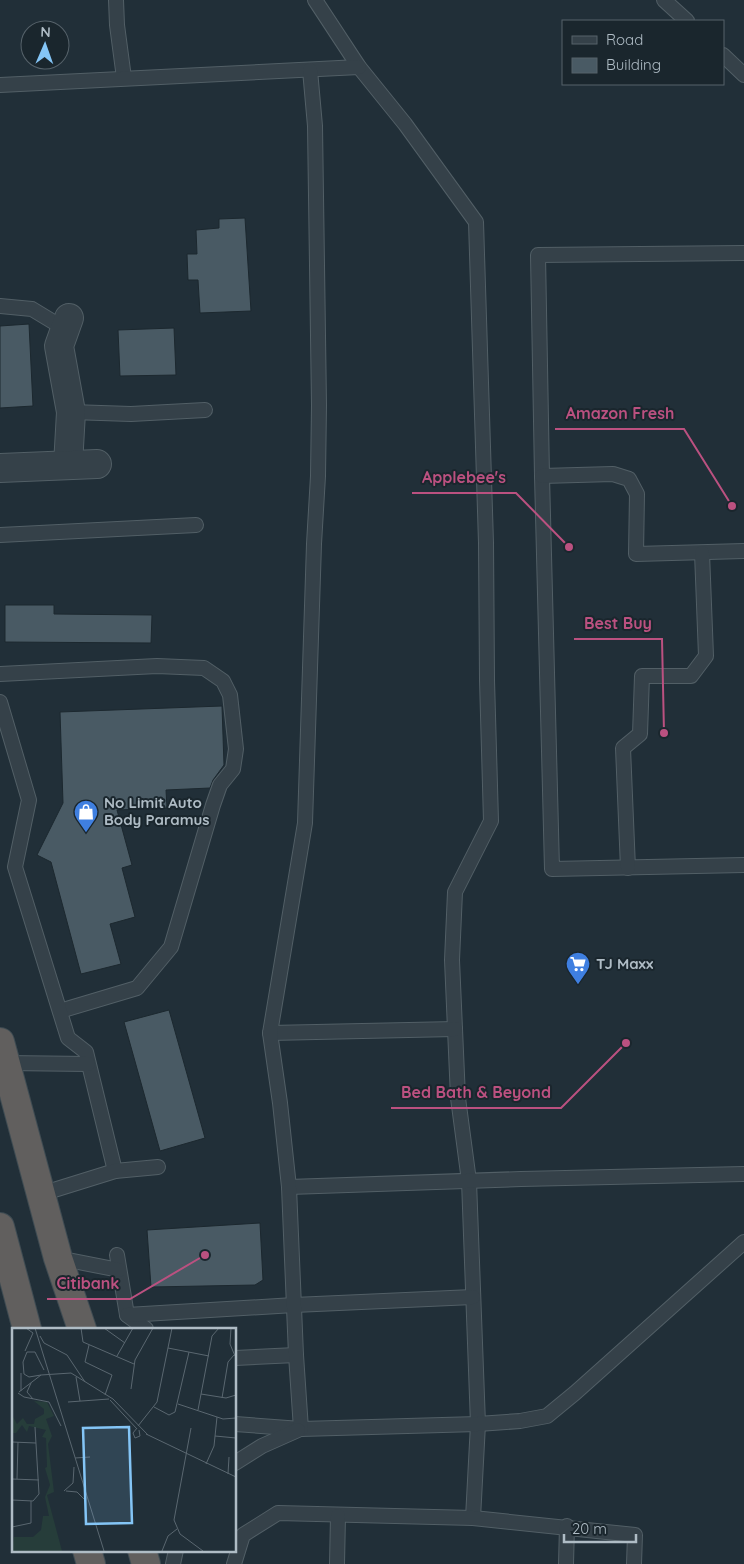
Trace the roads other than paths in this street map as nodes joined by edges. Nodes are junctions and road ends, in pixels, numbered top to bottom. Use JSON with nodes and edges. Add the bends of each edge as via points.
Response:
{"nodes":[{"id":1,"x":116,"y":0,"type":"edge"},
{"id":2,"x":315,"y":0,"type":"edge"},
{"id":3,"x":664,"y":0,"type":"edge"},
{"id":4,"x":686,"y":20,"type":"edge"},
{"id":5,"x":724,"y":56,"type":"edge"},
{"id":6,"x":359,"y":67,"type":"junction"},
{"id":7,"x":310,"y":70,"type":"junction"},
{"id":8,"x":744,"y":75,"type":"edge"},
{"id":9,"x":124,"y":78,"type":"junction"},
{"id":10,"x":0,"y":85,"type":"edge"},
{"id":11,"x":744,"y":253,"type":"edge"},
{"id":12,"x":0,"y":306,"type":"edge"},
{"id":13,"x":67,"y":324,"type":"joint"},
{"id":14,"x":204,"y":410,"type":"dead end"},
{"id":15,"x":71,"y":412,"type":"junction"},
{"id":16,"x":97,"y":464,"type":"dead end"},
{"id":17,"x":68,"y":465,"type":"junction"},
{"id":18,"x":0,"y":468,"type":"edge"},
{"id":19,"x":542,"y":476,"type":"junction"},
{"id":20,"x":196,"y":525,"type":"dead end"},
{"id":21,"x":0,"y":535,"type":"edge"},
{"id":22,"x":744,"y":551,"type":"edge"},
{"id":23,"x":702,"y":553,"type":"junction"},
{"id":24,"x":0,"y":674,"type":"edge"},
{"id":25,"x":0,"y":702,"type":"edge"},
{"id":26,"x":744,"y":865,"type":"edge"},
{"id":27,"x":628,"y":868,"type":"junction"},
{"id":28,"x":60,"y":1011,"type":"junction"},
{"id":29,"x":455,"y":1029,"type":"junction"},
{"id":30,"x":270,"y":1033,"type":"junction"},
{"id":31,"x":3,"y":1052,"type":"edge"},
{"id":32,"x":88,"y":1064,"type":"junction"},
{"id":33,"x":158,"y":1167,"type":"dead end"},
{"id":34,"x":114,"y":1171,"type":"junction"},
{"id":35,"x":744,"y":1174,"type":"edge"},
{"id":36,"x":469,"y":1181,"type":"junction"},
{"id":37,"x":289,"y":1188,"type":"junction"},
{"id":38,"x":41,"y":1194,"type":"junction"},
{"id":39,"x":0,"y":1227,"type":"edge"},
{"id":40,"x":744,"y":1242,"type":"edge"},
{"id":41,"x":116,"y":1254,"type":"dead end"},
{"id":42,"x":58,"y":1258,"type":"junction"},
{"id":43,"x":119,"y":1270,"type":"junction"},
{"id":44,"x":473,"y":1298,"type":"junction"},
{"id":45,"x":294,"y":1305,"type":"junction"},
{"id":46,"x":127,"y":1315,"type":"junction"},
{"id":47,"x":27,"y":1328,"type":"edge"},
{"id":48,"x":82,"y":1328,"type":"edge"},
{"id":49,"x":145,"y":1328,"type":"edge"},
{"id":50,"x":296,"y":1355,"type":"junction"},
{"id":51,"x":236,"y":1358,"type":"edge"},
{"id":52,"x":236,"y":1424,"type":"edge"},
{"id":53,"x":478,"y":1424,"type":"junction"},
{"id":54,"x":301,"y":1429,"type":"junction"},
{"id":55,"x":236,"y":1462,"type":"edge"},
{"id":56,"x":338,"y":1516,"type":"junction"},
{"id":57,"x":473,"y":1518,"type":"junction"},
{"id":58,"x":567,"y":1526,"type":"junction"},
{"id":59,"x":234,"y":1564,"type":"edge"},
{"id":60,"x":337,"y":1564,"type":"edge"},
{"id":61,"x":566,"y":1564,"type":"edge"},
{"id":62,"x":634,"y":1564,"type":"edge"}],
"edges":[{"from":1,"to":9,"type":"lane"},
{"from":2,"to":6,"type":"lane"},
{"from":3,"to":4,"type":"lane"},
{"from":5,"to":8,"type":"lane"},
{"from":6,"to":7,"type":"lane"},
{"from":6,"to":29,"type":"lane","via":[[476,222],[491,821],[456,892],[452,960]]},
{"from":7,"to":9,"type":"lane"},
{"from":7,"to":30,"type":"lane","via":[[315,126],[319,405],[305,823]]},
{"from":9,"to":10,"type":"lane"},
{"from":11,"to":19,"type":"lane","via":[[538,255]]},
{"from":12,"to":13,"type":"lane","via":[[32,309]]},
{"from":13,"to":15,"type":"street","via":[[59,346]]},
{"from":14,"to":15,"type":"lane","via":[[131,414]]},
{"from":15,"to":17,"type":"street"},
{"from":16,"to":17,"type":"street"},
{"from":17,"to":18,"type":"street"},
{"from":19,"to":23,"type":"lane","via":[[614,474],[629,479],[636,494],[636,554]]},
{"from":19,"to":27,"type":"lane","via":[[552,869]]},
{"from":20,"to":21,"type":"lane"},
{"from":22,"to":23,"type":"lane"},
{"from":23,"to":27,"type":"lane","via":[[706,656],[691,676],[642,676],[640,734],[623,748]]},
{"from":24,"to":28,"type":"lane","via":[[157,666],[204,668],[223,681],[230,695],[236,749],[233,768],[220,785],[213,805],[171,947],[137,988]]},
{"from":25,"to":28,"type":"lane","via":[[29,800],[15,867]]},
{"from":26,"to":27,"type":"lane"},
{"from":28,"to":32,"type":"lane","via":[[68,1038],[86,1052]]},
{"from":29,"to":30,"type":"lane"},
{"from":29,"to":36,"type":"lane","via":[[458,1098]]},
{"from":30,"to":37,"type":"lane"},
{"from":31,"to":32,"type":"lane"},
{"from":31,"to":38,"type":"highway"},
{"from":32,"to":34,"type":"lane"},
{"from":33,"to":34,"type":"lane"},
{"from":34,"to":38,"type":"lane"},
{"from":35,"to":36,"type":"lane"},
{"from":36,"to":37,"type":"lane"},
{"from":36,"to":44,"type":"lane"},
{"from":37,"to":45,"type":"lane"},
{"from":38,"to":42,"type":"highway"},
{"from":39,"to":47,"type":"highway"},
{"from":40,"to":53,"type":"lane","via":[[547,1416]]},
{"from":41,"to":43,"type":"lane"},
{"from":42,"to":43,"type":"lane"},
{"from":42,"to":48,"type":"highway"},
{"from":43,"to":46,"type":"lane"},
{"from":44,"to":45,"type":"lane"},
{"from":44,"to":53,"type":"lane"},
{"from":45,"to":46,"type":"lane"},
{"from":45,"to":50,"type":"lane"},
{"from":46,"to":49,"type":"lane"},
{"from":50,"to":51,"type":"lane"},
{"from":50,"to":54,"type":"lane"},
{"from":52,"to":54,"type":"lane"},
{"from":53,"to":54,"type":"lane"},
{"from":53,"to":57,"type":"lane"},
{"from":54,"to":55,"type":"lane","via":[[262,1446]]},
{"from":56,"to":57,"type":"lane"},
{"from":56,"to":59,"type":"lane","via":[[278,1513],[243,1536]]},
{"from":56,"to":60,"type":"lane"},
{"from":57,"to":58,"type":"lane"},
{"from":58,"to":61,"type":"lane"},
{"from":58,"to":62,"type":"lane","via":[[635,1534]]}]}
